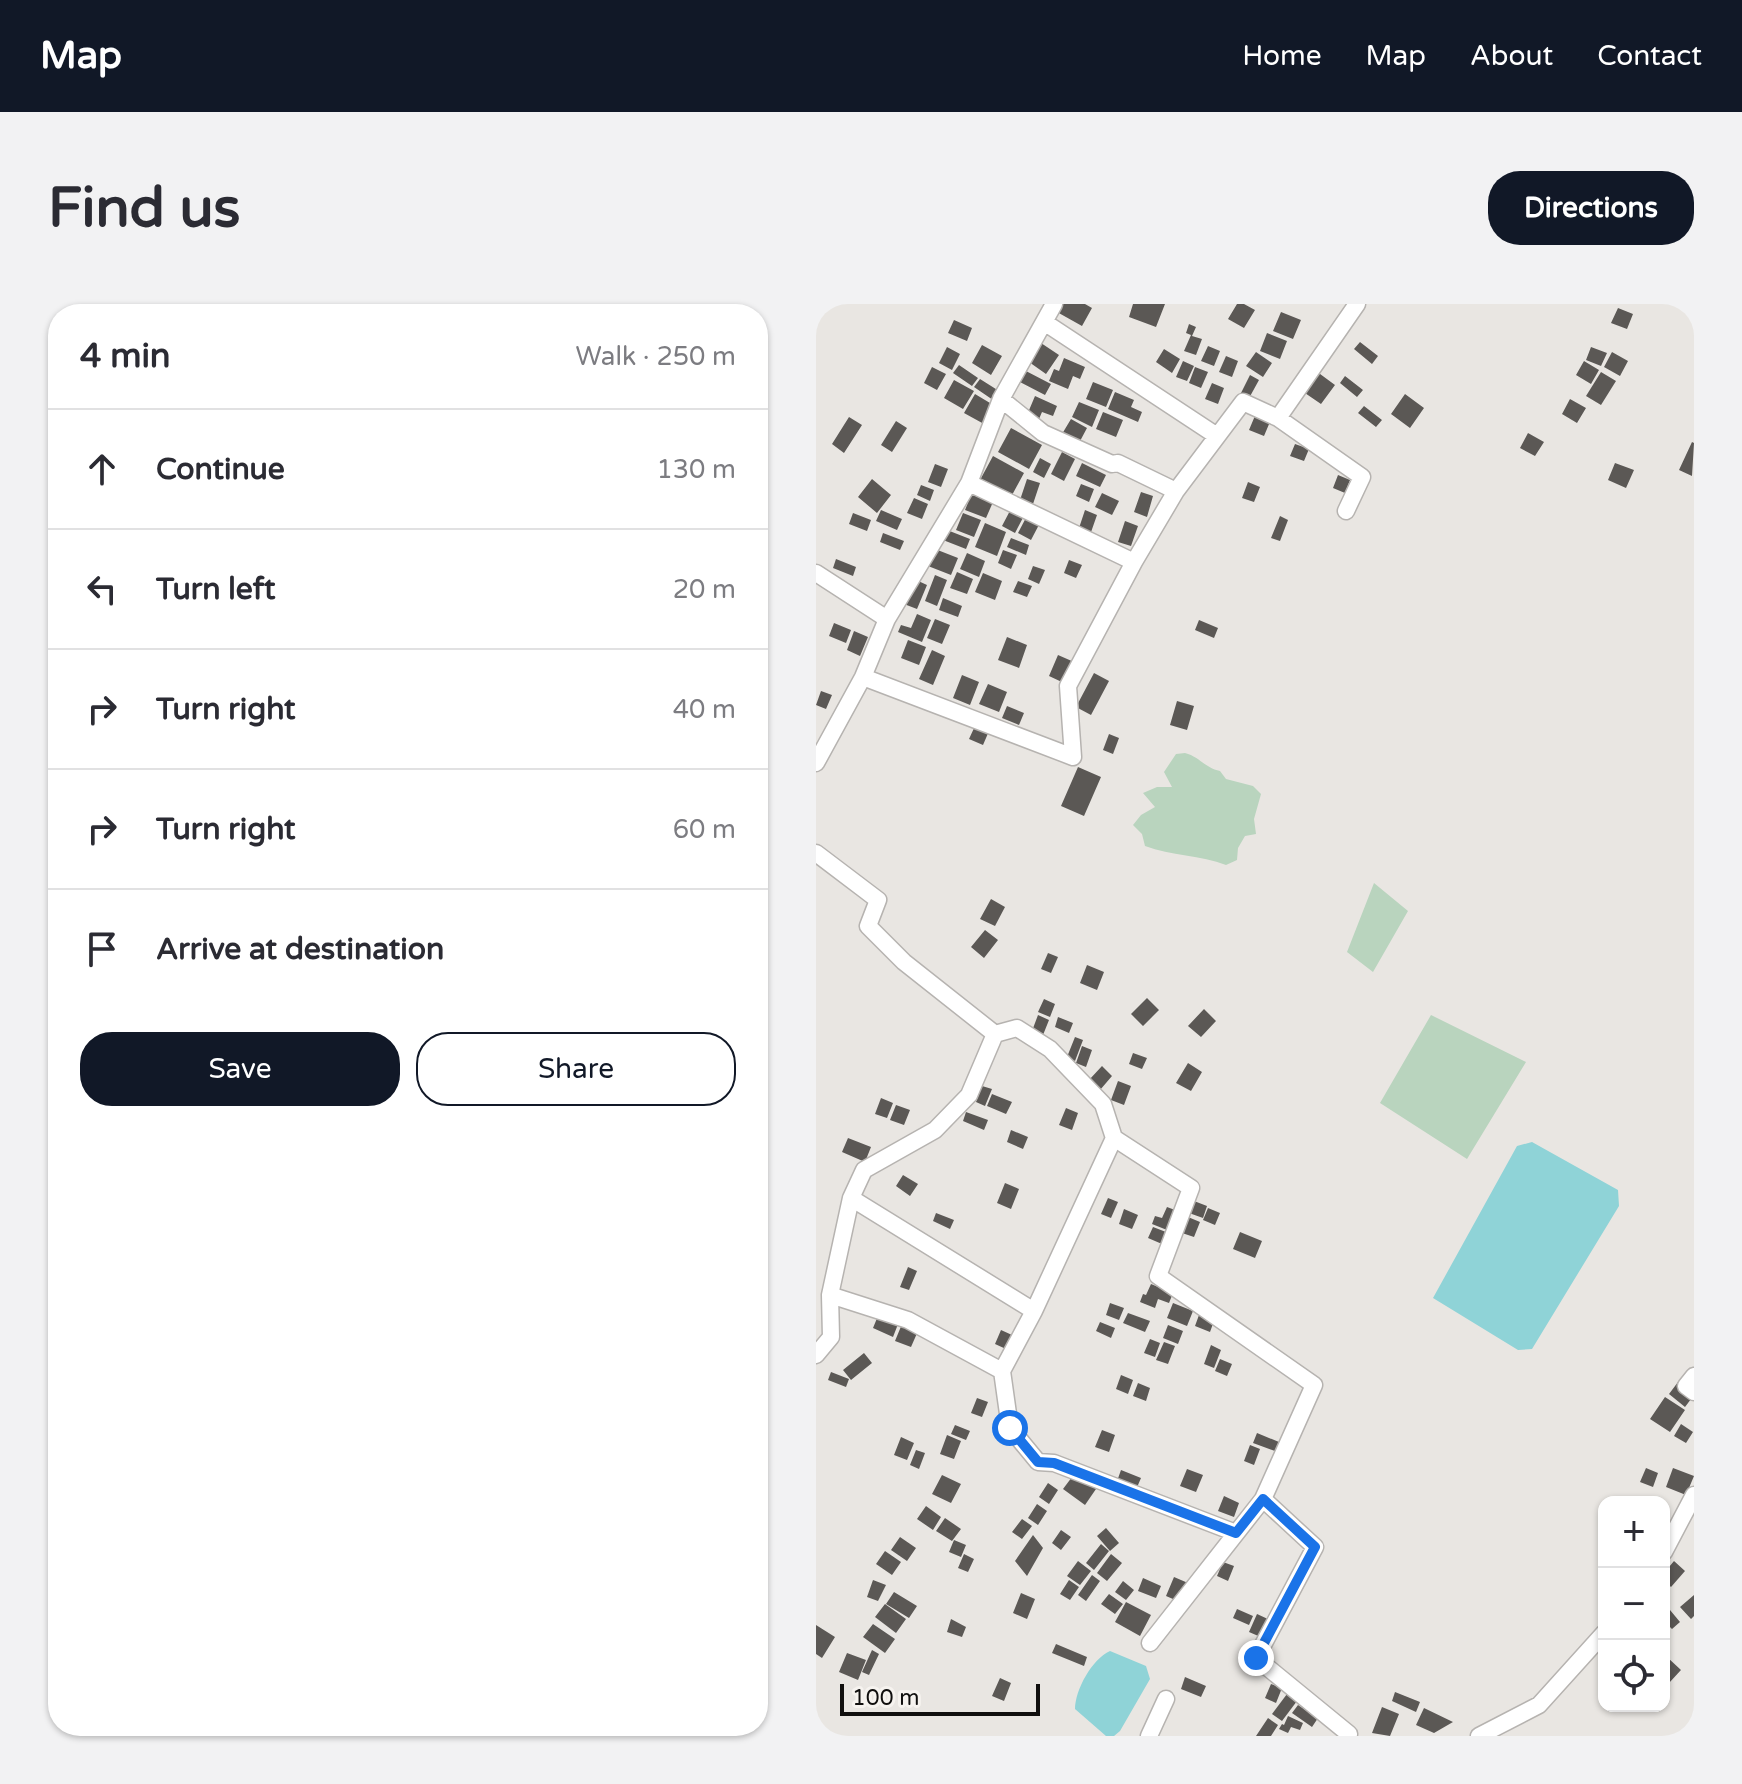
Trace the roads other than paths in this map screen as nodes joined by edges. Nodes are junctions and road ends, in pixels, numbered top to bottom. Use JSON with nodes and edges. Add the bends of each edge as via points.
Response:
{"nodes":[{"id":1,"x":1054,"y":304,"type":"edge"},
{"id":2,"x":1357,"y":304,"type":"edge"},
{"id":3,"x":1044,"y":322,"type":"junction"},
{"id":4,"x":1001,"y":399,"type":"junction"},
{"id":5,"x":1278,"y":418,"type":"junction"},
{"id":6,"x":1217,"y":436,"type":"junction"},
{"id":7,"x":969,"y":483,"type":"junction"},
{"id":8,"x":1176,"y":491,"type":"junction"},
{"id":9,"x":1346,"y":511,"type":"dead end"},
{"id":10,"x":1134,"y":562,"type":"junction"},
{"id":11,"x":816,"y":573,"type":"edge"},
{"id":12,"x":887,"y":619,"type":"junction"},
{"id":13,"x":863,"y":677,"type":"junction"},
{"id":14,"x":816,"y":763,"type":"edge"},
{"id":15,"x":816,"y":853,"type":"edge"},
{"id":16,"x":995,"y":1034,"type":"junction"},
{"id":17,"x":1114,"y":1138,"type":"junction"},
{"id":18,"x":851,"y":1198,"type":"junction"},
{"id":19,"x":830,"y":1295,"type":"junction"},
{"id":20,"x":1034,"y":1311,"type":"junction"},
{"id":21,"x":816,"y":1355,"type":"edge"},
{"id":22,"x":1002,"y":1371,"type":"junction"},
{"id":23,"x":1694,"y":1376,"type":"edge"},
{"id":24,"x":1694,"y":1392,"type":"edge"},
{"id":25,"x":1694,"y":1495,"type":"edge"},
{"id":26,"x":1263,"y":1499,"type":"junction"},
{"id":27,"x":1236,"y":1533,"type":"junction"},
{"id":28,"x":1670,"y":1541,"type":"edge"},
{"id":29,"x":1598,"y":1640,"type":"edge"},
{"id":30,"x":1150,"y":1643,"type":"dead end"},
{"id":31,"x":1166,"y":1699,"type":"dead end"},
{"id":32,"x":1350,"y":1735,"type":"edge"},
{"id":33,"x":1149,"y":1736,"type":"edge"},
{"id":34,"x":1479,"y":1736,"type":"edge"}],
"edges":[{"from":1,"to":3,"type":"street"},
{"from":2,"to":5,"type":"street"},
{"from":3,"to":4,"type":"street"},
{"from":3,"to":6,"type":"street"},
{"from":4,"to":7,"type":"street"},
{"from":4,"to":8,"type":"street","via":[[1043,433]]},
{"from":5,"to":6,"type":"street","via":[[1243,402]]},
{"from":5,"to":9,"type":"street","via":[[1362,477]]},
{"from":6,"to":8,"type":"street"},
{"from":7,"to":10,"type":"street"},
{"from":7,"to":12,"type":"street"},
{"from":8,"to":10,"type":"street"},
{"from":10,"to":13,"type":"street","via":[[1068,686],[1073,757]]},
{"from":11,"to":12,"type":"street"},
{"from":12,"to":13,"type":"street"},
{"from":13,"to":14,"type":"street"},
{"from":15,"to":16,"type":"street","via":[[878,900],[868,926],[904,962]]},
{"from":16,"to":17,"type":"street","via":[[1017,1028],[1050,1049],[1103,1104]]},
{"from":16,"to":18,"type":"street","via":[[969,1095],[935,1130],[864,1170]]},
{"from":17,"to":20,"type":"street"},
{"from":17,"to":26,"type":"street","via":[[1191,1188],[1158,1276],[1314,1385]]},
{"from":18,"to":19,"type":"street"},
{"from":18,"to":20,"type":"street"},
{"from":19,"to":21,"type":"street","via":[[831,1337]]},
{"from":19,"to":22,"type":"street","via":[[908,1320]]},
{"from":20,"to":22,"type":"street"},
{"from":22,"to":27,"type":"street","via":[[1010,1428],[1038,1462],[1054,1463]]},
{"from":23,"to":24,"type":"street","via":[[1686,1386]]},
{"from":25,"to":28,"type":"street"},
{"from":26,"to":27,"type":"street"},
{"from":26,"to":32,"type":"street","via":[[1315,1547],[1256,1658]]},
{"from":27,"to":30,"type":"street"},
{"from":29,"to":34,"type":"street","via":[[1539,1705]]},
{"from":31,"to":33,"type":"street"}]}
